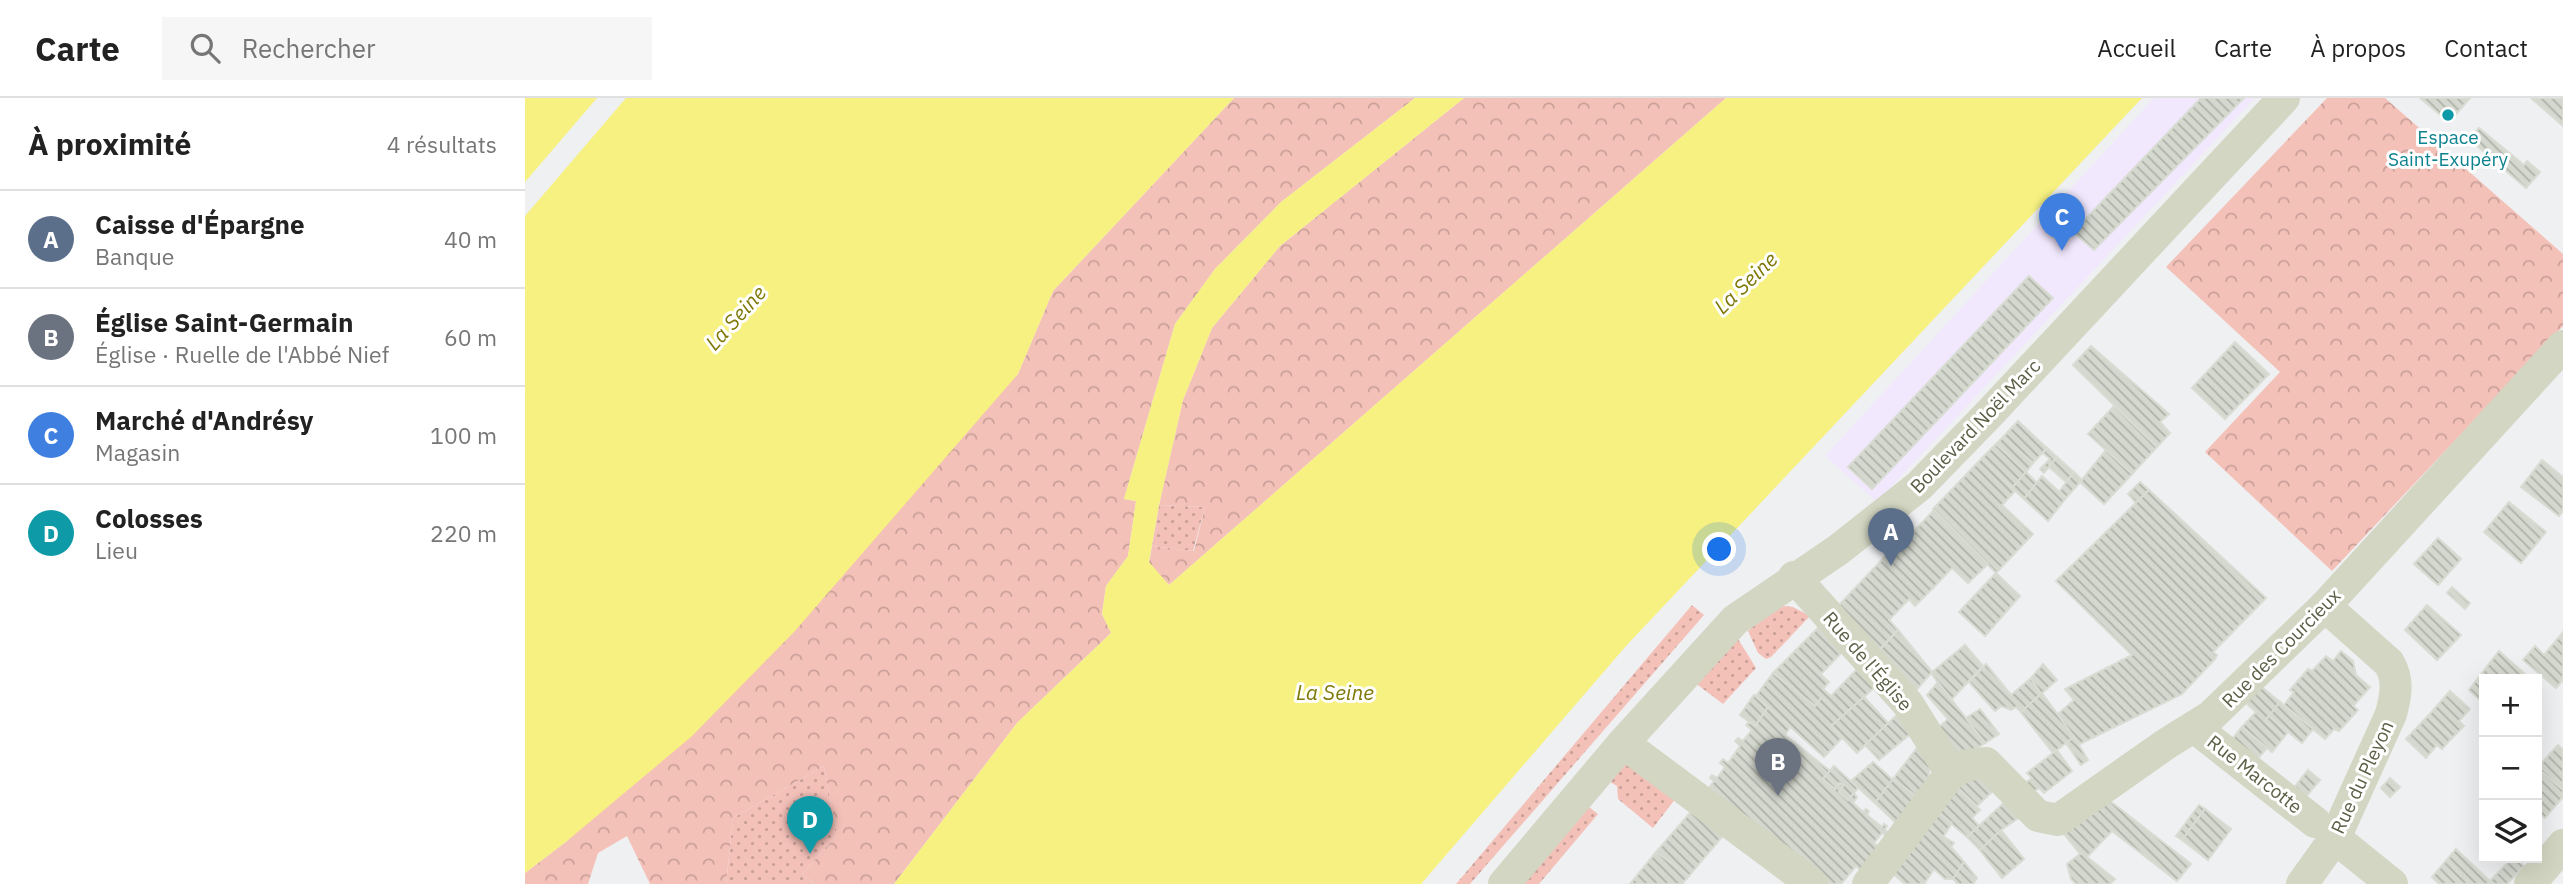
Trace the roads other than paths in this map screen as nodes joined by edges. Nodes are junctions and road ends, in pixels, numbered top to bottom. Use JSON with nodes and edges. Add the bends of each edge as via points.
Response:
{"nodes":[{"id":1,"x":2284,"y":98,"type":"edge"},
{"id":2,"x":2555,"y":355,"type":"edge"},
{"id":3,"x":1794,"y":578,"type":"junction"},
{"id":4,"x":2325,"y":606,"type":"junction"},
{"id":5,"x":2194,"y":727,"type":"junction"},
{"id":6,"x":1623,"y":743,"type":"junction"},
{"id":7,"x":1951,"y":773,"type":"junction"},
{"id":8,"x":2325,"y":830,"type":"junction"},
{"id":9,"x":2563,"y":845,"type":"edge"},
{"id":10,"x":1504,"y":884,"type":"edge"},
{"id":11,"x":1812,"y":884,"type":"edge"},
{"id":12,"x":1868,"y":884,"type":"edge"},
{"id":13,"x":2302,"y":884,"type":"edge"},
{"id":14,"x":2392,"y":884,"type":"edge"},
{"id":15,"x":2530,"y":884,"type":"edge"}],
"edges":[{"from":1,"to":3,"type":"street","name":"Boulevard Noël Marc","via":[[1919,486],[1857,536]]},
{"from":2,"to":4,"type":"street","name":"Rue des Courcieux"},
{"from":3,"to":6,"type":"street","name":"Boulevard Noël Marc","via":[[1735,620]]},
{"from":3,"to":7,"type":"street","name":"Rue de l'Église","via":[[1908,704]]},
{"from":4,"to":5,"type":"street","name":"Rue des Courcieux"},
{"from":4,"to":8,"type":"street","name":"Rue du Pleyon","via":[[2389,663],[2396,684],[2391,713]]},
{"from":5,"to":7,"type":"street","name":"Rue des Courcieux","via":[[2064,816],[2050,820],[2030,809],[1986,763]]},
{"from":5,"to":8,"type":"street","name":"Rue Marcotte"},
{"from":6,"to":10,"type":"street","name":"Boulevard Noël Marc"},
{"from":6,"to":11,"type":"street"},
{"from":7,"to":12,"type":"street"},
{"from":8,"to":13,"type":"street","name":"Rue du Pleyon"},
{"from":8,"to":14,"type":"street","name":"Rue Marcotte"},
{"from":9,"to":15,"type":"street"}]}
